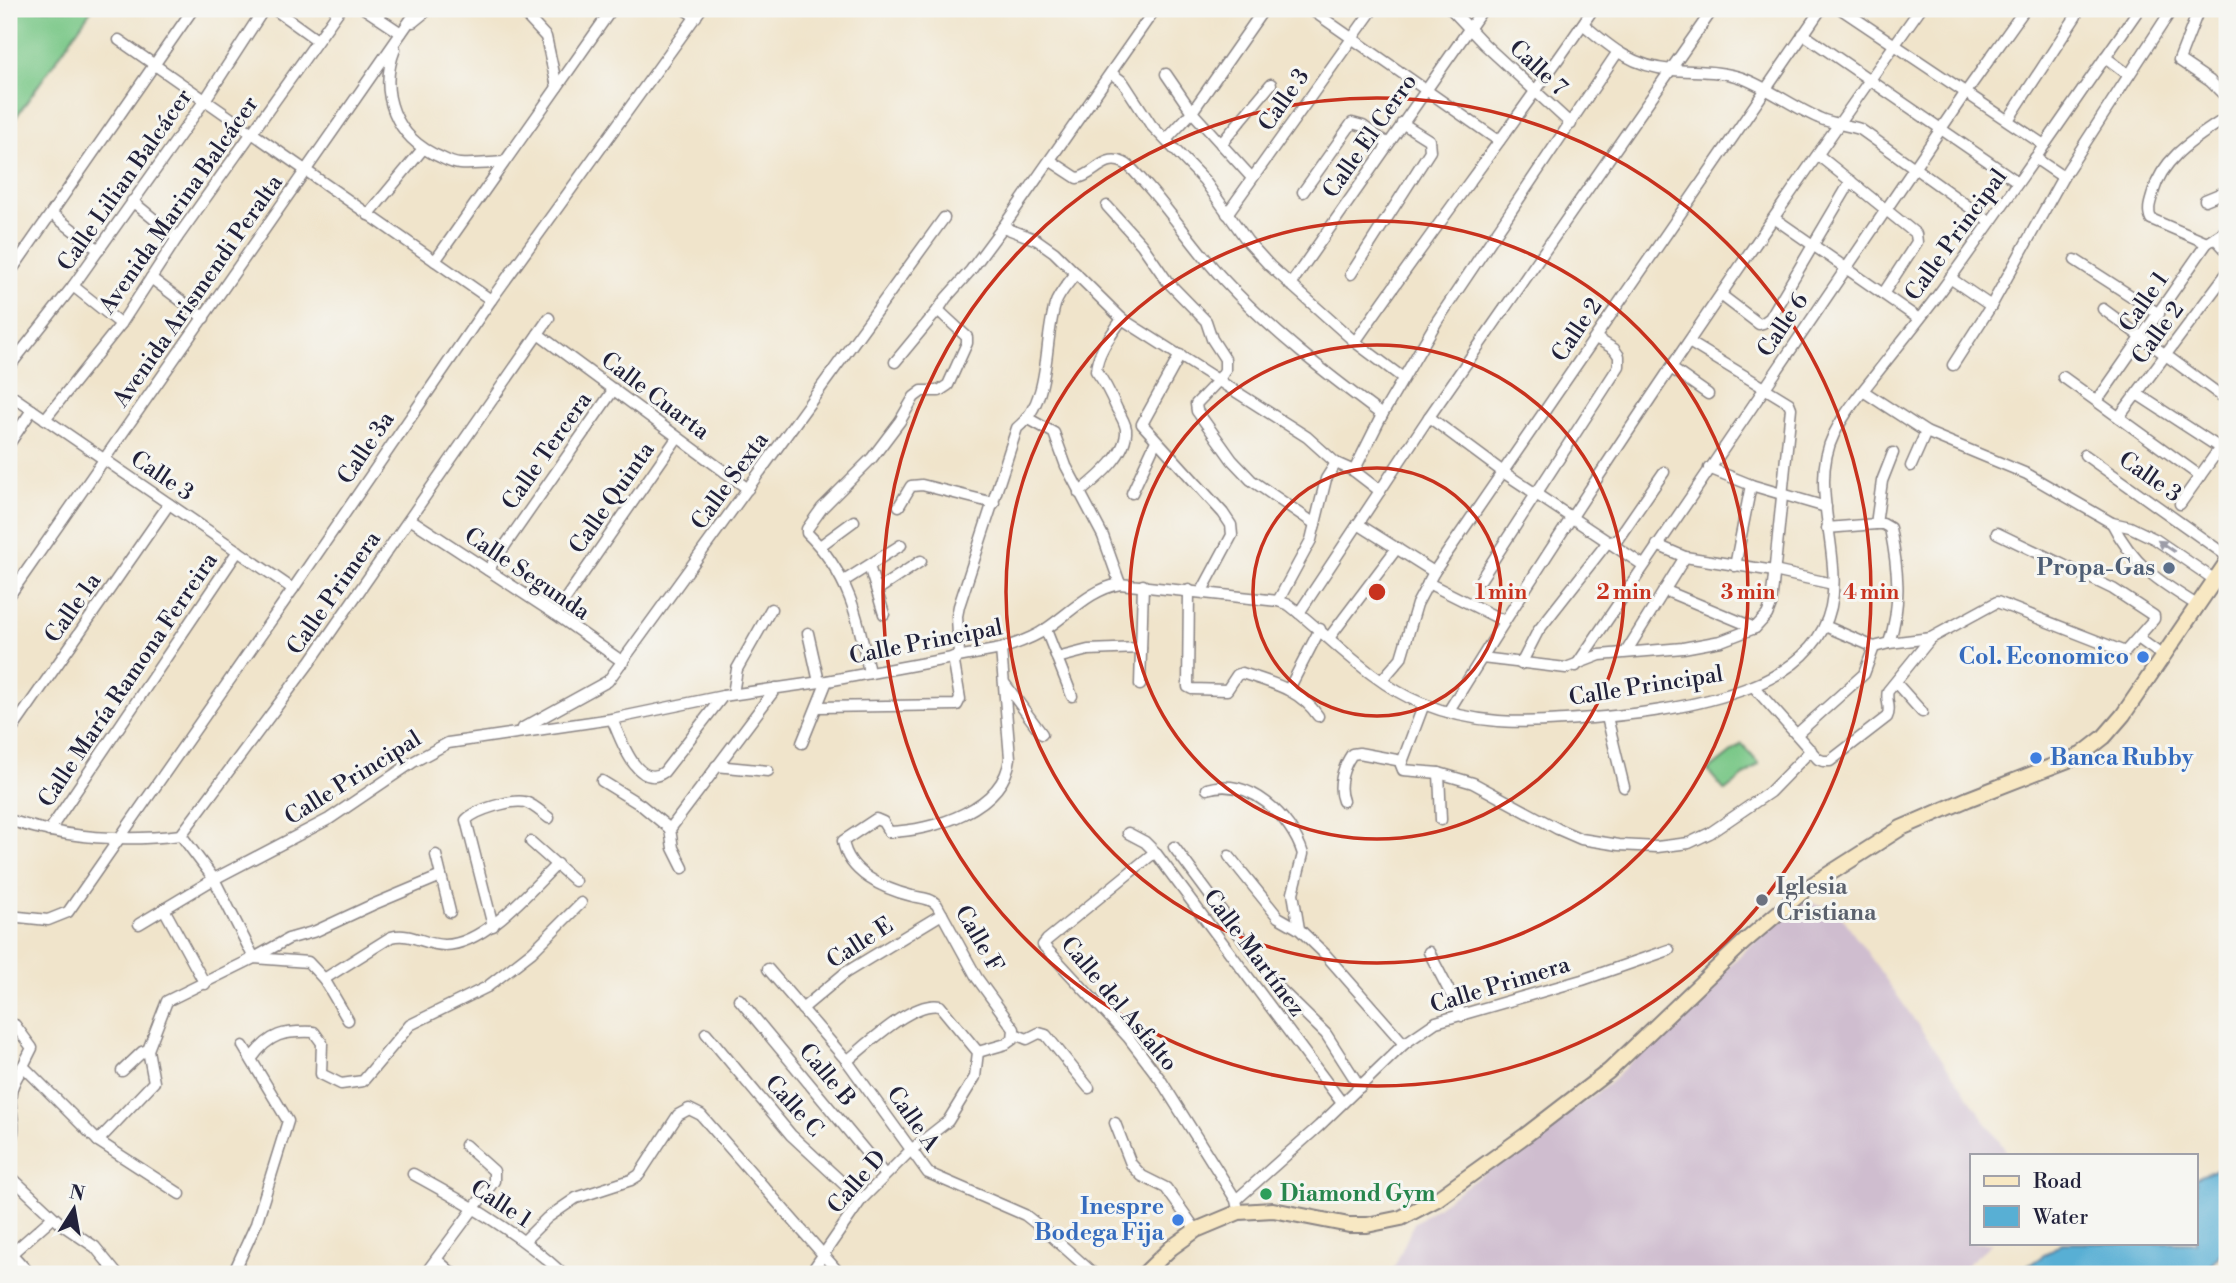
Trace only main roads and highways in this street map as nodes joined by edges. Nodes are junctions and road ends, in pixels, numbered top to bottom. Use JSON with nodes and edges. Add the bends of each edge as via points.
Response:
{"nodes":[{"id":1,"x":2227,"y":562,"type":"edge"},
{"id":2,"x":1144,"y":1274,"type":"edge"}],
"edges":[{"from":1,"to":2,"type":"main road","via":[[2104,737],[2081,755],[1901,828],[1807,888],[1609,1071],[1437,1199],[1401,1218],[1367,1225],[1237,1206],[1171,1248]]}]}
